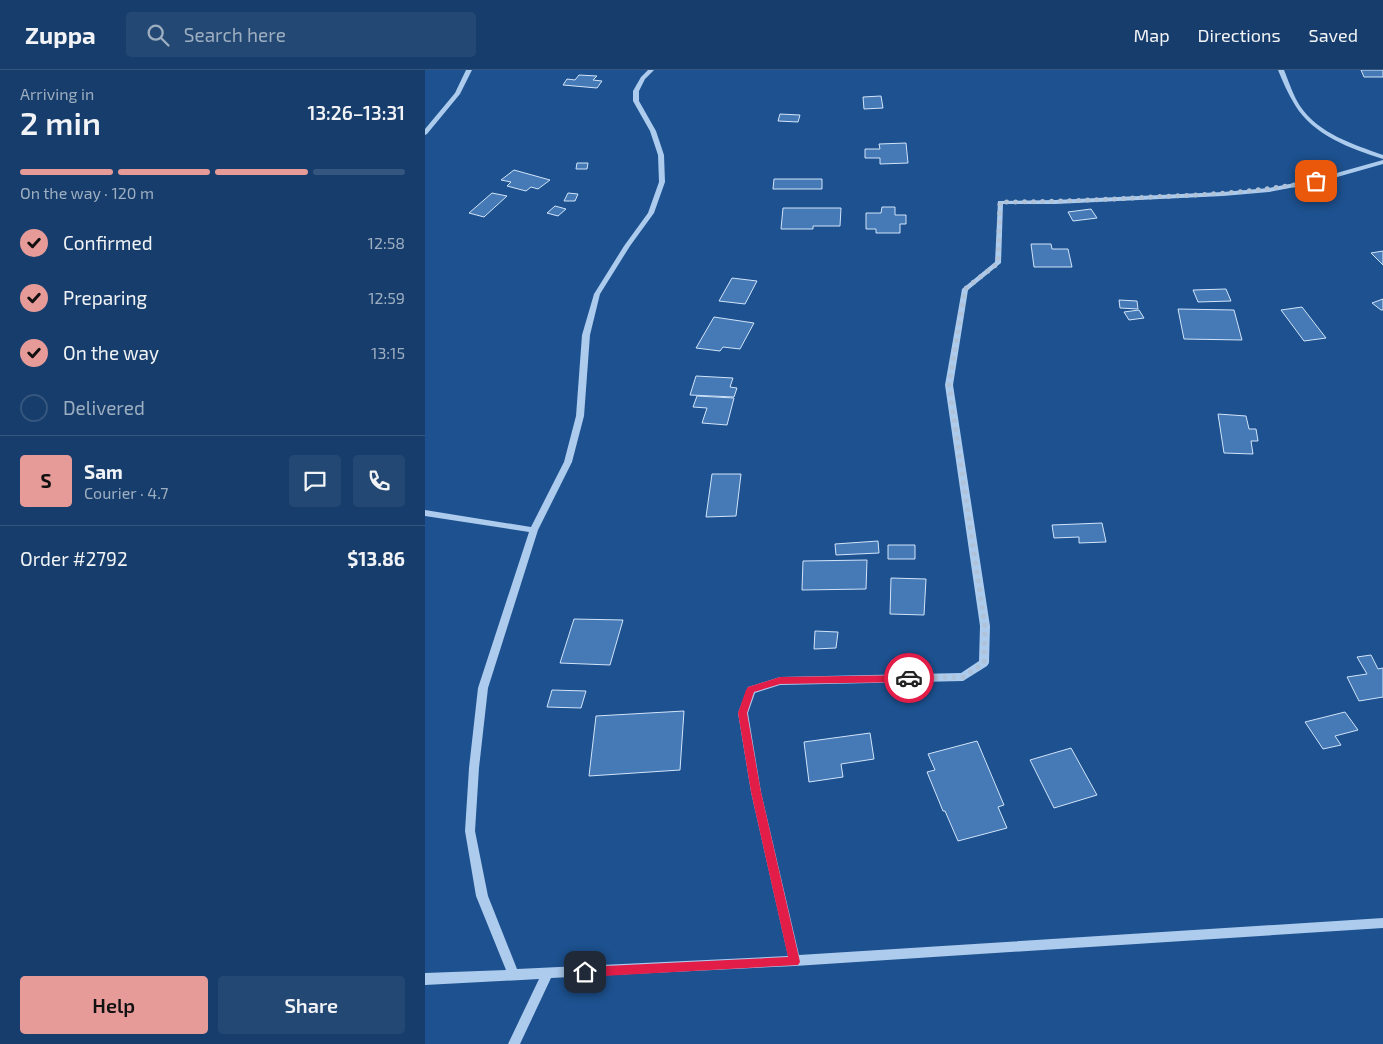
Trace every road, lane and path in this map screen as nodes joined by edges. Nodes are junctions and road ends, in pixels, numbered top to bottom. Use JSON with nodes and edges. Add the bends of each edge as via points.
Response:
{"nodes":[{"id":1,"x":469,"y":70,"type":"edge"},
{"id":2,"x":651,"y":70,"type":"edge"},
{"id":3,"x":1281,"y":70,"type":"edge"},
{"id":4,"x":425,"y":133,"type":"edge"},
{"id":5,"x":1383,"y":157,"type":"edge"},
{"id":6,"x":1383,"y":162,"type":"edge"},
{"id":7,"x":425,"y":513,"type":"edge"},
{"id":8,"x":534,"y":530,"type":"junction"},
{"id":9,"x":1383,"y":923,"type":"edge"},
{"id":10,"x":795,"y":962,"type":"junction"},
{"id":11,"x":547,"y":974,"type":"junction"},
{"id":12,"x":514,"y":976,"type":"junction"},
{"id":13,"x":425,"y":979,"type":"edge"},
{"id":14,"x":514,"y":1044,"type":"edge"}],
"edges":[{"from":1,"to":4,"type":"street","via":[[458,93]]},
{"from":2,"to":8,"type":"street","via":[[636,91],[636,101],[653,131],[661,155],[662,182],[651,213],[597,294],[586,335],[580,416],[573,444],[568,462]]},
{"from":3,"to":5,"type":"street","via":[[1297,106],[1315,127],[1337,140]]},
{"from":6,"to":10,"type":"street","via":[[1269,190],[1000,202],[998,263],[965,289],[949,385],[985,626],[984,663],[963,677],[780,680],[751,690],[743,713],[756,792]]},
{"from":7,"to":8,"type":"street"},
{"from":8,"to":12,"type":"street","via":[[483,688],[470,831],[483,896]]},
{"from":9,"to":10,"type":"street"},
{"from":10,"to":11,"type":"street"},
{"from":11,"to":12,"type":"street"},
{"from":11,"to":14,"type":"street"},
{"from":12,"to":13,"type":"street"}]}
